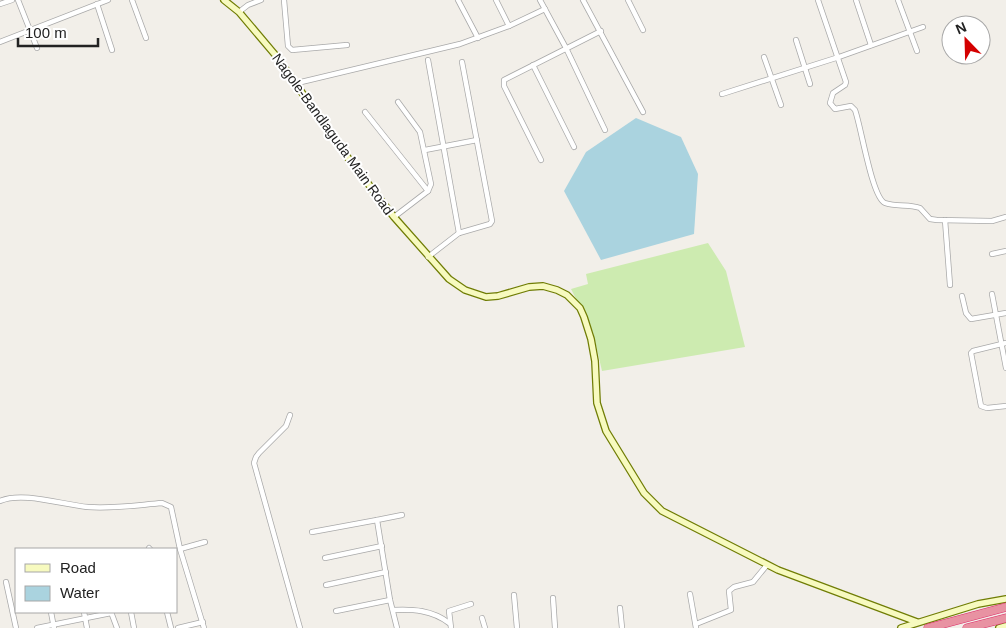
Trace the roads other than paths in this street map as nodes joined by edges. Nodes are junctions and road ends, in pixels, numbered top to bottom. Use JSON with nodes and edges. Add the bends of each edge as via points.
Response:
{"nodes":[{"id":1,"x":12,"y":0,"type":"edge"},
{"id":2,"x":18,"y":0,"type":"edge"},
{"id":3,"x":108,"y":0,"type":"edge"},
{"id":4,"x":132,"y":0,"type":"edge"},
{"id":5,"x":224,"y":0,"type":"edge"},
{"id":6,"x":261,"y":0,"type":"edge"},
{"id":7,"x":284,"y":0,"type":"edge"},
{"id":8,"x":458,"y":0,"type":"edge"},
{"id":9,"x":496,"y":0,"type":"edge"},
{"id":10,"x":540,"y":0,"type":"edge"},
{"id":11,"x":584,"y":0,"type":"edge"},
{"id":12,"x":628,"y":0,"type":"edge"},
{"id":13,"x":818,"y":0,"type":"edge"},
{"id":14,"x":856,"y":0,"type":"edge"},
{"id":15,"x":898,"y":0,"type":"edge"},
{"id":16,"x":0,"y":4,"type":"edge"},
{"id":17,"x":97,"y":4,"type":"junction"},
{"id":18,"x":545,"y":9,"type":"junction"},
{"id":19,"x":239,"y":12,"type":"junction"},
{"id":20,"x":509,"y":26,"type":"junction"},
{"id":21,"x":923,"y":27,"type":"dead end"},
{"id":22,"x":30,"y":29,"type":"junction"},
{"id":23,"x":643,"y":30,"type":"dead end"},
{"id":24,"x":601,"y":31,"type":"junction"},
{"id":25,"x":909,"y":32,"type":"junction"},
{"id":26,"x":146,"y":38,"type":"dead end"},
{"id":27,"x":478,"y":38,"type":"junction"},
{"id":28,"x":796,"y":40,"type":"dead end"},
{"id":29,"x":0,"y":42,"type":"edge"},
{"id":30,"x":347,"y":45,"type":"dead end"},
{"id":31,"x":871,"y":45,"type":"junction"},
{"id":32,"x":37,"y":48,"type":"dead end"},
{"id":33,"x":566,"y":48,"type":"junction"},
{"id":34,"x":112,"y":50,"type":"dead end"},
{"id":35,"x":917,"y":51,"type":"dead end"},
{"id":36,"x":764,"y":57,"type":"dead end"},
{"id":37,"x":839,"y":57,"type":"junction"},
{"id":38,"x":428,"y":60,"type":"dead end"},
{"id":39,"x":462,"y":62,"type":"dead end"},
{"id":40,"x":533,"y":65,"type":"junction"},
{"id":41,"x":805,"y":67,"type":"junction"},
{"id":42,"x":772,"y":78,"type":"junction"},
{"id":43,"x":297,"y":83,"type":"junction"},
{"id":44,"x":810,"y":84,"type":"dead end"},
{"id":45,"x":722,"y":94,"type":"dead end"},
{"id":46,"x":398,"y":102,"type":"dead end"},
{"id":47,"x":781,"y":106,"type":"dead end"},
{"id":48,"x":365,"y":112,"type":"dead end"},
{"id":49,"x":643,"y":112,"type":"dead end"},
{"id":50,"x":605,"y":130,"type":"dead end"},
{"id":51,"x":477,"y":140,"type":"junction"},
{"id":52,"x":444,"y":146,"type":"junction"},
{"id":53,"x":574,"y":147,"type":"dead end"},
{"id":54,"x":425,"y":150,"type":"junction"},
{"id":55,"x":541,"y":160,"type":"dead end"},
{"id":56,"x":428,"y":191,"type":"junction"},
{"id":57,"x":394,"y":217,"type":"junction"},
{"id":58,"x":1006,"y":217,"type":"edge"},
{"id":59,"x":946,"y":220,"type":"junction"},
{"id":60,"x":459,"y":233,"type":"junction"},
{"id":61,"x":1006,"y":251,"type":"edge"},
{"id":62,"x":992,"y":254,"type":"dead end"},
{"id":63,"x":428,"y":257,"type":"junction"},
{"id":64,"x":950,"y":286,"type":"dead end"},
{"id":65,"x":992,"y":294,"type":"dead end"},
{"id":66,"x":962,"y":296,"type":"dead end"},
{"id":67,"x":1006,"y":313,"type":"edge"},
{"id":68,"x":996,"y":315,"type":"junction"},
{"id":69,"x":1004,"y":344,"type":"edge"},
{"id":70,"x":1006,"y":368,"type":"edge"},
{"id":71,"x":1006,"y":406,"type":"edge"},
{"id":72,"x":290,"y":416,"type":"dead end"},
{"id":73,"x":0,"y":501,"type":"edge"},
{"id":74,"x":402,"y":515,"type":"dead end"},
{"id":75,"x":377,"y":520,"type":"junction"},
{"id":76,"x":312,"y":532,"type":"dead end"},
{"id":77,"x":206,"y":542,"type":"dead end"},
{"id":78,"x":382,"y":546,"type":"junction"},
{"id":79,"x":180,"y":549,"type":"junction"},
{"id":80,"x":324,"y":558,"type":"dead end"},
{"id":81,"x":768,"y":565,"type":"junction"},
{"id":82,"x":386,"y":572,"type":"junction"},
{"id":83,"x":6,"y":582,"type":"dead end"},
{"id":84,"x":326,"y":585,"type":"dead end"},
{"id":85,"x":690,"y":594,"type":"dead end"},
{"id":86,"x":514,"y":595,"type":"dead end"},
{"id":87,"x":553,"y":598,"type":"dead end"},
{"id":88,"x":1006,"y":599,"type":"edge"},
{"id":89,"x":390,"y":600,"type":"junction"},
{"id":90,"x":471,"y":604,"type":"dead end"},
{"id":91,"x":1006,"y":607,"type":"edge"},
{"id":92,"x":620,"y":608,"type":"dead end"},
{"id":93,"x":392,"y":610,"type":"junction"},
{"id":94,"x":336,"y":611,"type":"dead end"},
{"id":95,"x":51,"y":613,"type":"edge"},
{"id":96,"x":84,"y":613,"type":"edge"},
{"id":97,"x":107,"y":613,"type":"edge"},
{"id":98,"x":111,"y":613,"type":"edge"},
{"id":99,"x":131,"y":613,"type":"edge"},
{"id":100,"x":167,"y":613,"type":"edge"},
{"id":101,"x":85,"y":618,"type":"junction"},
{"id":102,"x":482,"y":618,"type":"dead end"},
{"id":103,"x":1006,"y":618,"type":"edge"},
{"id":104,"x":203,"y":622,"type":"junction"},
{"id":105,"x":917,"y":622,"type":"junction"},
{"id":106,"x":450,"y":625,"type":"edge"},
{"id":107,"x":54,"y":626,"type":"edge"},
{"id":108,"x":696,"y":626,"type":"edge"},
{"id":109,"x":1006,"y":626,"type":"edge"},
{"id":110,"x":16,"y":628,"type":"edge"},
{"id":111,"x":37,"y":628,"type":"edge"},
{"id":112,"x":87,"y":628,"type":"edge"},
{"id":113,"x":117,"y":628,"type":"edge"},
{"id":114,"x":134,"y":628,"type":"edge"},
{"id":115,"x":171,"y":628,"type":"edge"},
{"id":116,"x":178,"y":628,"type":"edge"},
{"id":117,"x":204,"y":628,"type":"edge"},
{"id":118,"x":300,"y":628,"type":"edge"},
{"id":119,"x":397,"y":628,"type":"edge"},
{"id":120,"x":485,"y":628,"type":"edge"},
{"id":121,"x":517,"y":628,"type":"edge"},
{"id":122,"x":555,"y":628,"type":"edge"},
{"id":123,"x":622,"y":628,"type":"edge"},
{"id":124,"x":901,"y":628,"type":"edge"},
{"id":125,"x":928,"y":628,"type":"edge"},
{"id":126,"x":967,"y":628,"type":"edge"},
{"id":127,"x":998,"y":628,"type":"edge"}],
"edges":[{"from":1,"to":16,"type":"street"},
{"from":2,"to":22,"type":"street"},
{"from":3,"to":17,"type":"street"},
{"from":4,"to":26,"type":"street"},
{"from":5,"to":19,"type":"street","name":"Nagole-Bandlaguda Main Road"},
{"from":6,"to":19,"type":"street"},
{"from":7,"to":30,"type":"street","via":[[288,46],[292,50]]},
{"from":8,"to":27,"type":"street"},
{"from":9,"to":20,"type":"street"},
{"from":10,"to":18,"type":"street"},
{"from":11,"to":24,"type":"street"},
{"from":12,"to":23,"type":"street"},
{"from":13,"to":37,"type":"street"},
{"from":14,"to":31,"type":"street"},
{"from":15,"to":25,"type":"street"},
{"from":17,"to":22,"type":"street"},
{"from":17,"to":34,"type":"street"},
{"from":18,"to":20,"type":"street"},
{"from":18,"to":33,"type":"street"},
{"from":19,"to":43,"type":"street","name":"Nagole-Bandlaguda Main Road"},
{"from":20,"to":27,"type":"street"},
{"from":21,"to":25,"type":"street"},
{"from":22,"to":29,"type":"street"},
{"from":22,"to":32,"type":"street"},
{"from":24,"to":33,"type":"street"},
{"from":24,"to":49,"type":"street"},
{"from":25,"to":31,"type":"street"},
{"from":25,"to":35,"type":"street"},
{"from":27,"to":43,"type":"street"},
{"from":28,"to":41,"type":"street"},
{"from":31,"to":37,"type":"street"},
{"from":33,"to":40,"type":"street"},
{"from":33,"to":50,"type":"street"},
{"from":36,"to":42,"type":"street"},
{"from":37,"to":41,"type":"street"},
{"from":37,"to":59,"type":"street","via":[[846,82],[833,93],[830,103],[835,109],[851,106],[855,110],[879,199],[886,204],[920,208],[930,219]]},
{"from":38,"to":52,"type":"street"},
{"from":39,"to":51,"type":"street"},
{"from":40,"to":53,"type":"street"},
{"from":40,"to":55,"type":"street","via":[[503,83]]},
{"from":41,"to":42,"type":"street"},
{"from":41,"to":44,"type":"street"},
{"from":42,"to":45,"type":"street"},
{"from":42,"to":47,"type":"street"},
{"from":43,"to":57,"type":"street","name":"Nagole-Bandlaguda Main Road","via":[[345,154]]},
{"from":46,"to":54,"type":"street","via":[[418,128]]},
{"from":48,"to":56,"type":"street"},
{"from":51,"to":52,"type":"street"},
{"from":51,"to":60,"type":"street","via":[[492,221]]},
{"from":52,"to":54,"type":"street"},
{"from":52,"to":60,"type":"street"},
{"from":54,"to":56,"type":"street","via":[[432,184]]},
{"from":56,"to":57,"type":"street"},
{"from":57,"to":63,"type":"street","name":"Nagole-Bandlaguda Main Road"},
{"from":58,"to":59,"type":"street","via":[[992,221]]},
{"from":59,"to":64,"type":"street"},
{"from":60,"to":63,"type":"street"},
{"from":61,"to":62,"type":"street"},
{"from":63,"to":81,"type":"street","name":"Nagole-Bandlaguda Main Road","via":[[449,280],[476,294],[498,296],[543,286],[557,290],[573,301],[584,317],[591,339],[597,403],[606,431],[644,493],[662,511]]},
{"from":65,"to":68,"type":"street"},
{"from":66,"to":68,"type":"street","via":[[971,319]]},
{"from":67,"to":68,"type":"street"},
{"from":68,"to":69,"type":"street"},
{"from":69,"to":70,"type":"street"},
{"from":69,"to":71,"type":"street","via":[[972,351],[971,354],[981,406]]},
{"from":72,"to":118,"type":"street","via":[[286,426],[259,453],[254,464]]},
{"from":73,"to":79,"type":"street","via":[[31,498],[90,507],[162,503],[171,507]]},
{"from":74,"to":75,"type":"street"},
{"from":75,"to":76,"type":"street"},
{"from":75,"to":78,"type":"street"},
{"from":77,"to":79,"type":"street"},
{"from":78,"to":80,"type":"street"},
{"from":78,"to":82,"type":"street"},
{"from":79,"to":104,"type":"street"},
{"from":81,"to":105,"type":"street","name":"Nagole-Bandlaguda Main Road"},
{"from":81,"to":108,"type":"street","via":[[753,582],[729,591],[730,610]]},
{"from":82,"to":84,"type":"street"},
{"from":82,"to":89,"type":"street"},
{"from":83,"to":110,"type":"street"},
{"from":85,"to":108,"type":"street"},
{"from":86,"to":121,"type":"street"},
{"from":87,"to":122,"type":"street"},
{"from":88,"to":105,"type":"street"},
{"from":89,"to":93,"type":"street"},
{"from":89,"to":94,"type":"street"},
{"from":90,"to":106,"type":"street","via":[[451,610],[448,614]]},
{"from":91,"to":125,"type":"highway"},
{"from":92,"to":123,"type":"street"},
{"from":93,"to":106,"type":"street","via":[[426,611]]},
{"from":93,"to":119,"type":"street"},
{"from":95,"to":107,"type":"street"},
{"from":96,"to":101,"type":"street"},
{"from":97,"to":101,"type":"street"},
{"from":98,"to":113,"type":"street"},
{"from":99,"to":114,"type":"street"},
{"from":100,"to":115,"type":"street"},
{"from":101,"to":107,"type":"street"},
{"from":101,"to":112,"type":"street"},
{"from":102,"to":120,"type":"street"},
{"from":103,"to":126,"type":"highway"},
{"from":104,"to":116,"type":"street"},
{"from":104,"to":117,"type":"street"},
{"from":105,"to":124,"type":"street"},
{"from":107,"to":111,"type":"street"},
{"from":109,"to":127,"type":"street"}]}
